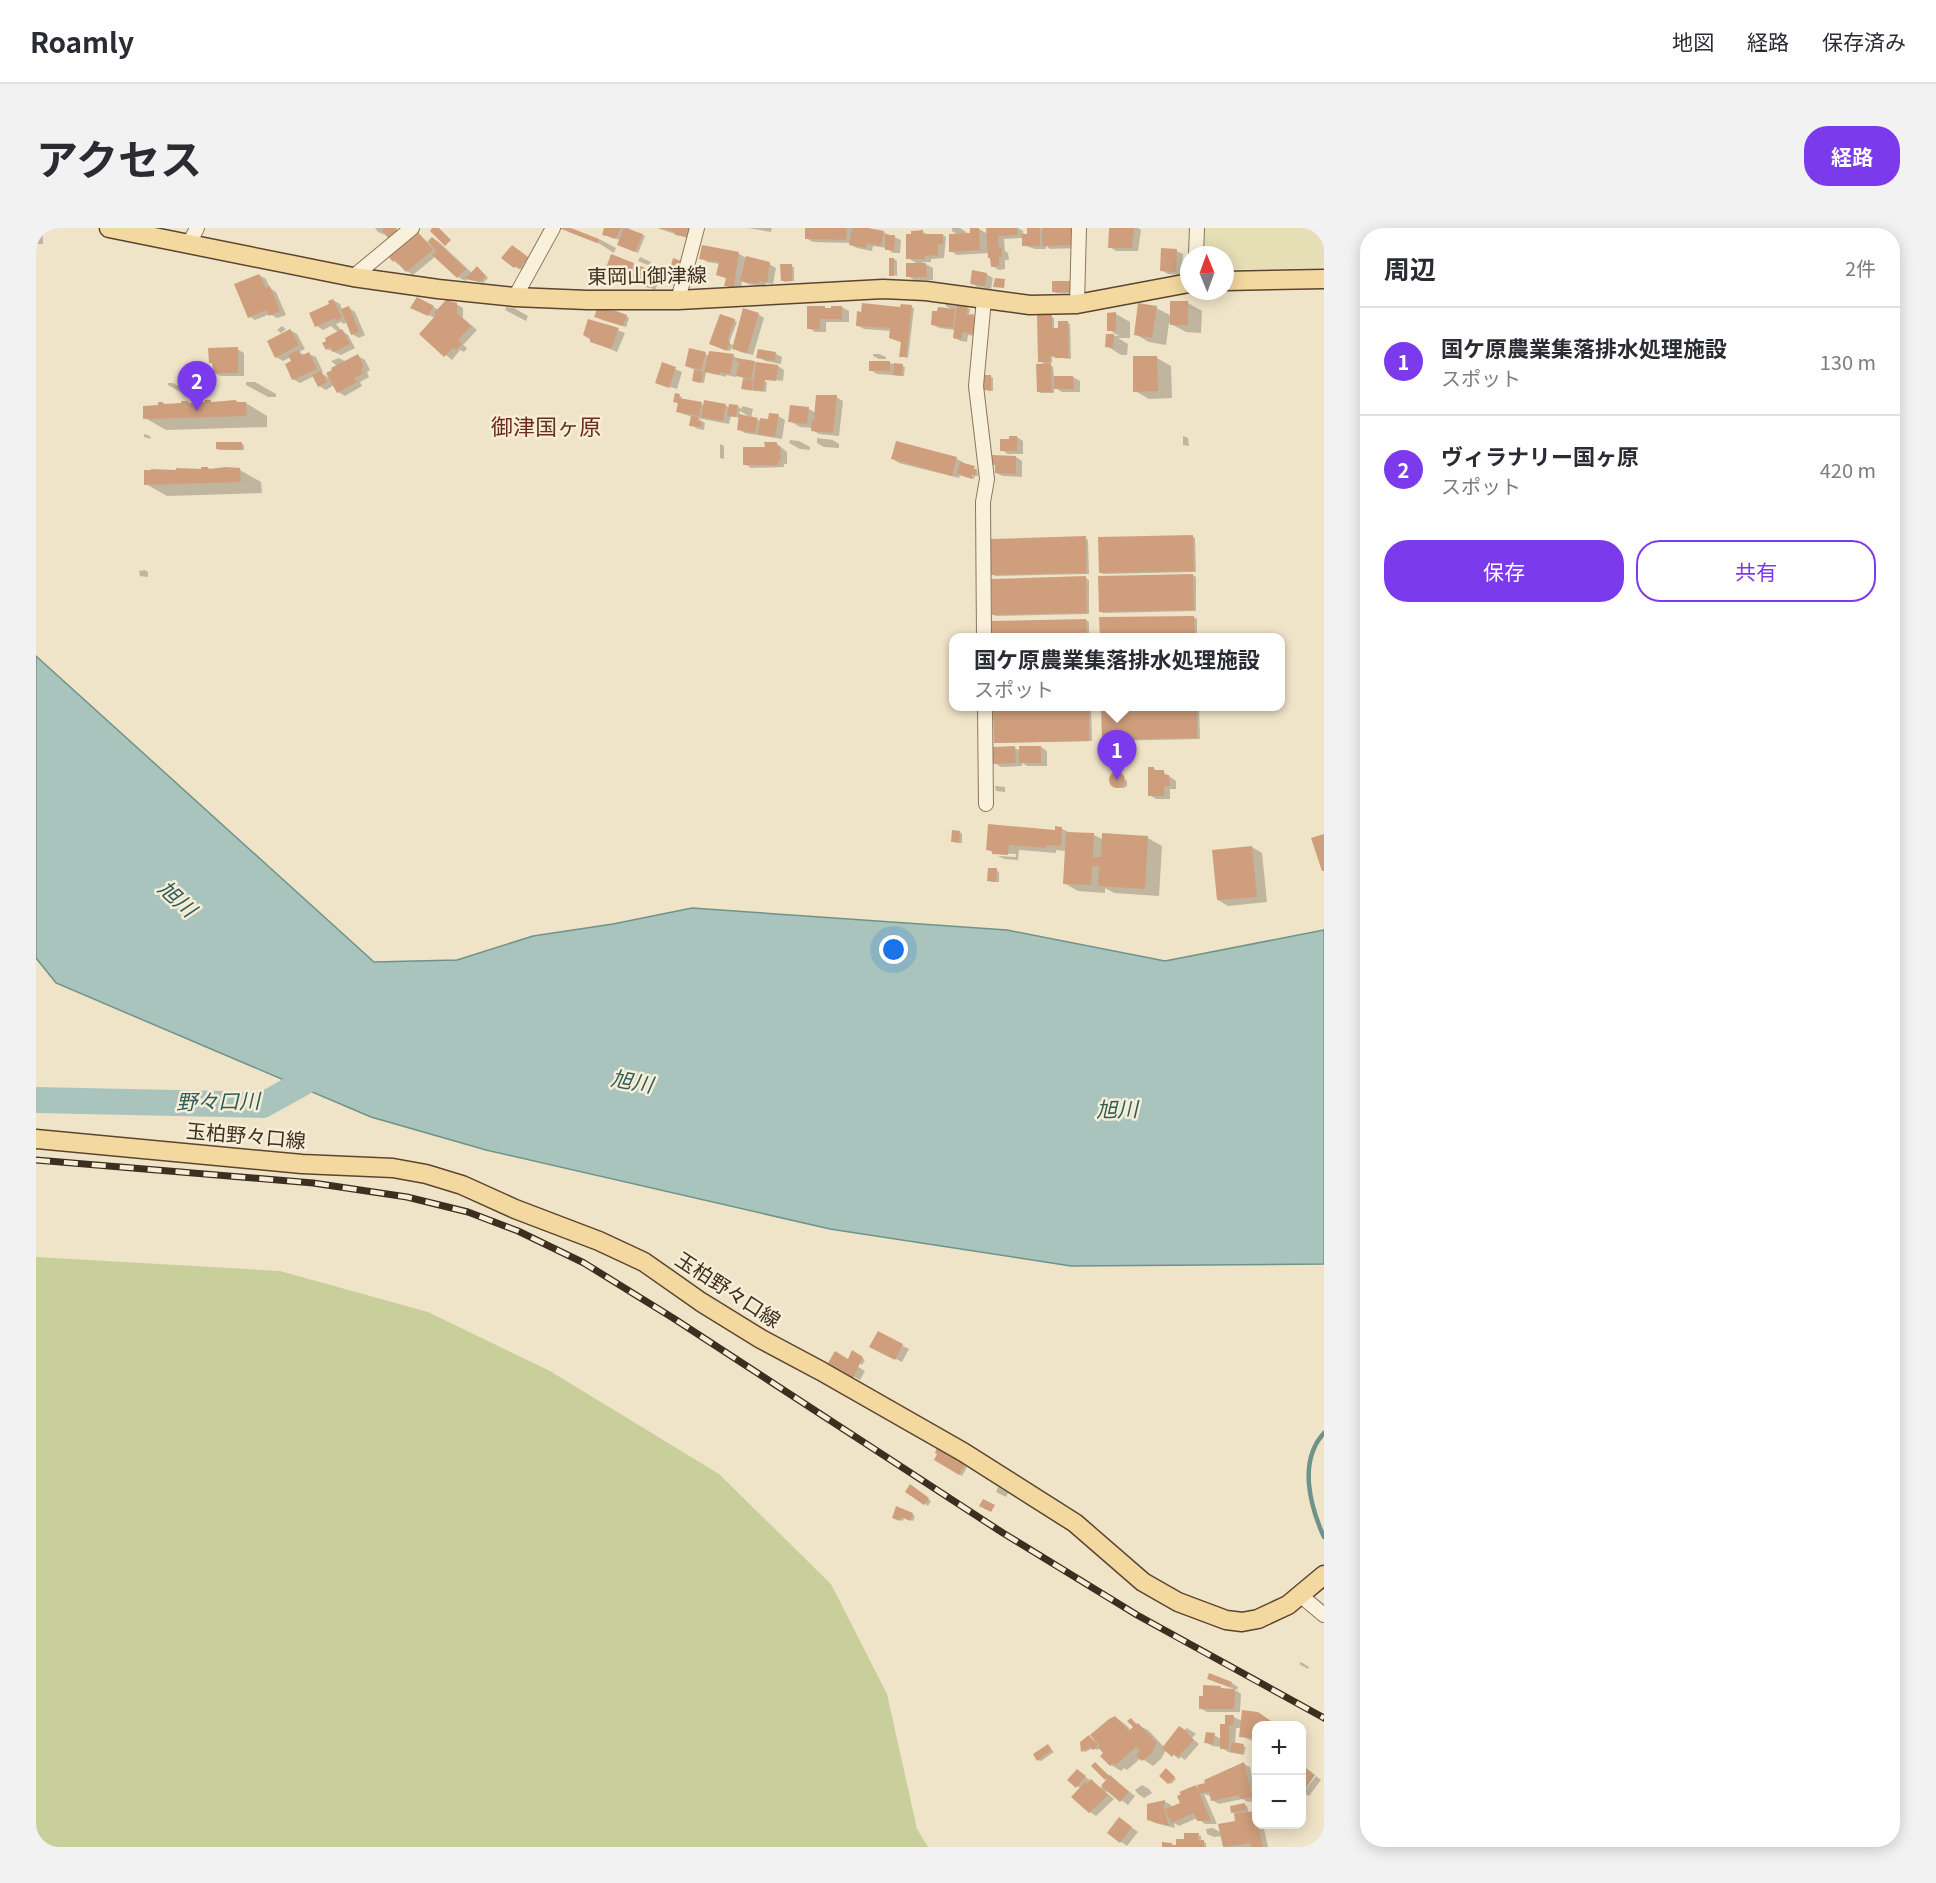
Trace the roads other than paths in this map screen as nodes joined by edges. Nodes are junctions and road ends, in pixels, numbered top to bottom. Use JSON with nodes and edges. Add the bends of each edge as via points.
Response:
{"nodes":[{"id":1,"x":109,"y":228,"type":"edge"},
{"id":2,"x":412,"y":228,"type":"edge"},
{"id":3,"x":553,"y":228,"type":"edge"},
{"id":4,"x":697,"y":228,"type":"edge"},
{"id":5,"x":1079,"y":228,"type":"edge"},
{"id":6,"x":1197,"y":228,"type":"edge"},
{"id":7,"x":193,"y":236,"type":"edge"},
{"id":8,"x":1196,"y":246,"type":"edge"},
{"id":9,"x":353,"y":277,"type":"junction"},
{"id":10,"x":1324,"y":279,"type":"edge"},
{"id":11,"x":1234,"y":281,"type":"edge"},
{"id":12,"x":1180,"y":285,"type":"edge"},
{"id":13,"x":515,"y":297,"type":"junction"},
{"id":14,"x":984,"y":299,"type":"junction"},
{"id":15,"x":678,"y":300,"type":"junction"},
{"id":16,"x":1077,"y":304,"type":"junction"},
{"id":17,"x":984,"y":633,"type":"edge"},
{"id":18,"x":985,"y":711,"type":"edge"},
{"id":19,"x":986,"y":804,"type":"dead end"},
{"id":20,"x":36,"y":1139,"type":"edge"},
{"id":21,"x":1324,"y":1575,"type":"edge"},
{"id":22,"x":1300,"y":1595,"type":"junction"},
{"id":23,"x":1324,"y":1615,"type":"edge"}],
"edges":[{"from":1,"to":7,"type":"main road","name":"東岡山御津線"},
{"from":2,"to":9,"type":"street"},
{"from":3,"to":13,"type":"street"},
{"from":4,"to":15,"type":"street"},
{"from":5,"to":16,"type":"street"},
{"from":6,"to":8,"type":"street"},
{"from":7,"to":9,"type":"main road","name":"東岡山御津線"},
{"from":9,"to":13,"type":"main road","name":"東岡山御津線"},
{"from":10,"to":11,"type":"main road"},
{"from":12,"to":16,"type":"main road","name":"東岡山御津線"},
{"from":13,"to":15,"type":"main road","name":"東岡山御津線"},
{"from":14,"to":15,"type":"main road","name":"東岡山御津線","via":[[883,289]]},
{"from":14,"to":16,"type":"main road","name":"東岡山御津線","via":[[1030,305]]},
{"from":14,"to":17,"type":"street","via":[[976,386],[987,479],[983,502]]},
{"from":18,"to":19,"type":"street"},
{"from":20,"to":22,"type":"main road","name":"玉柏野々口線","via":[[302,1164],[393,1168],[462,1185],[644,1262],[761,1339],[963,1452],[1075,1523],[1143,1582],[1178,1602],[1242,1622],[1276,1612]]},
{"from":21,"to":22,"type":"main road","name":"玉柏野々口線"},
{"from":22,"to":23,"type":"street"}]}
